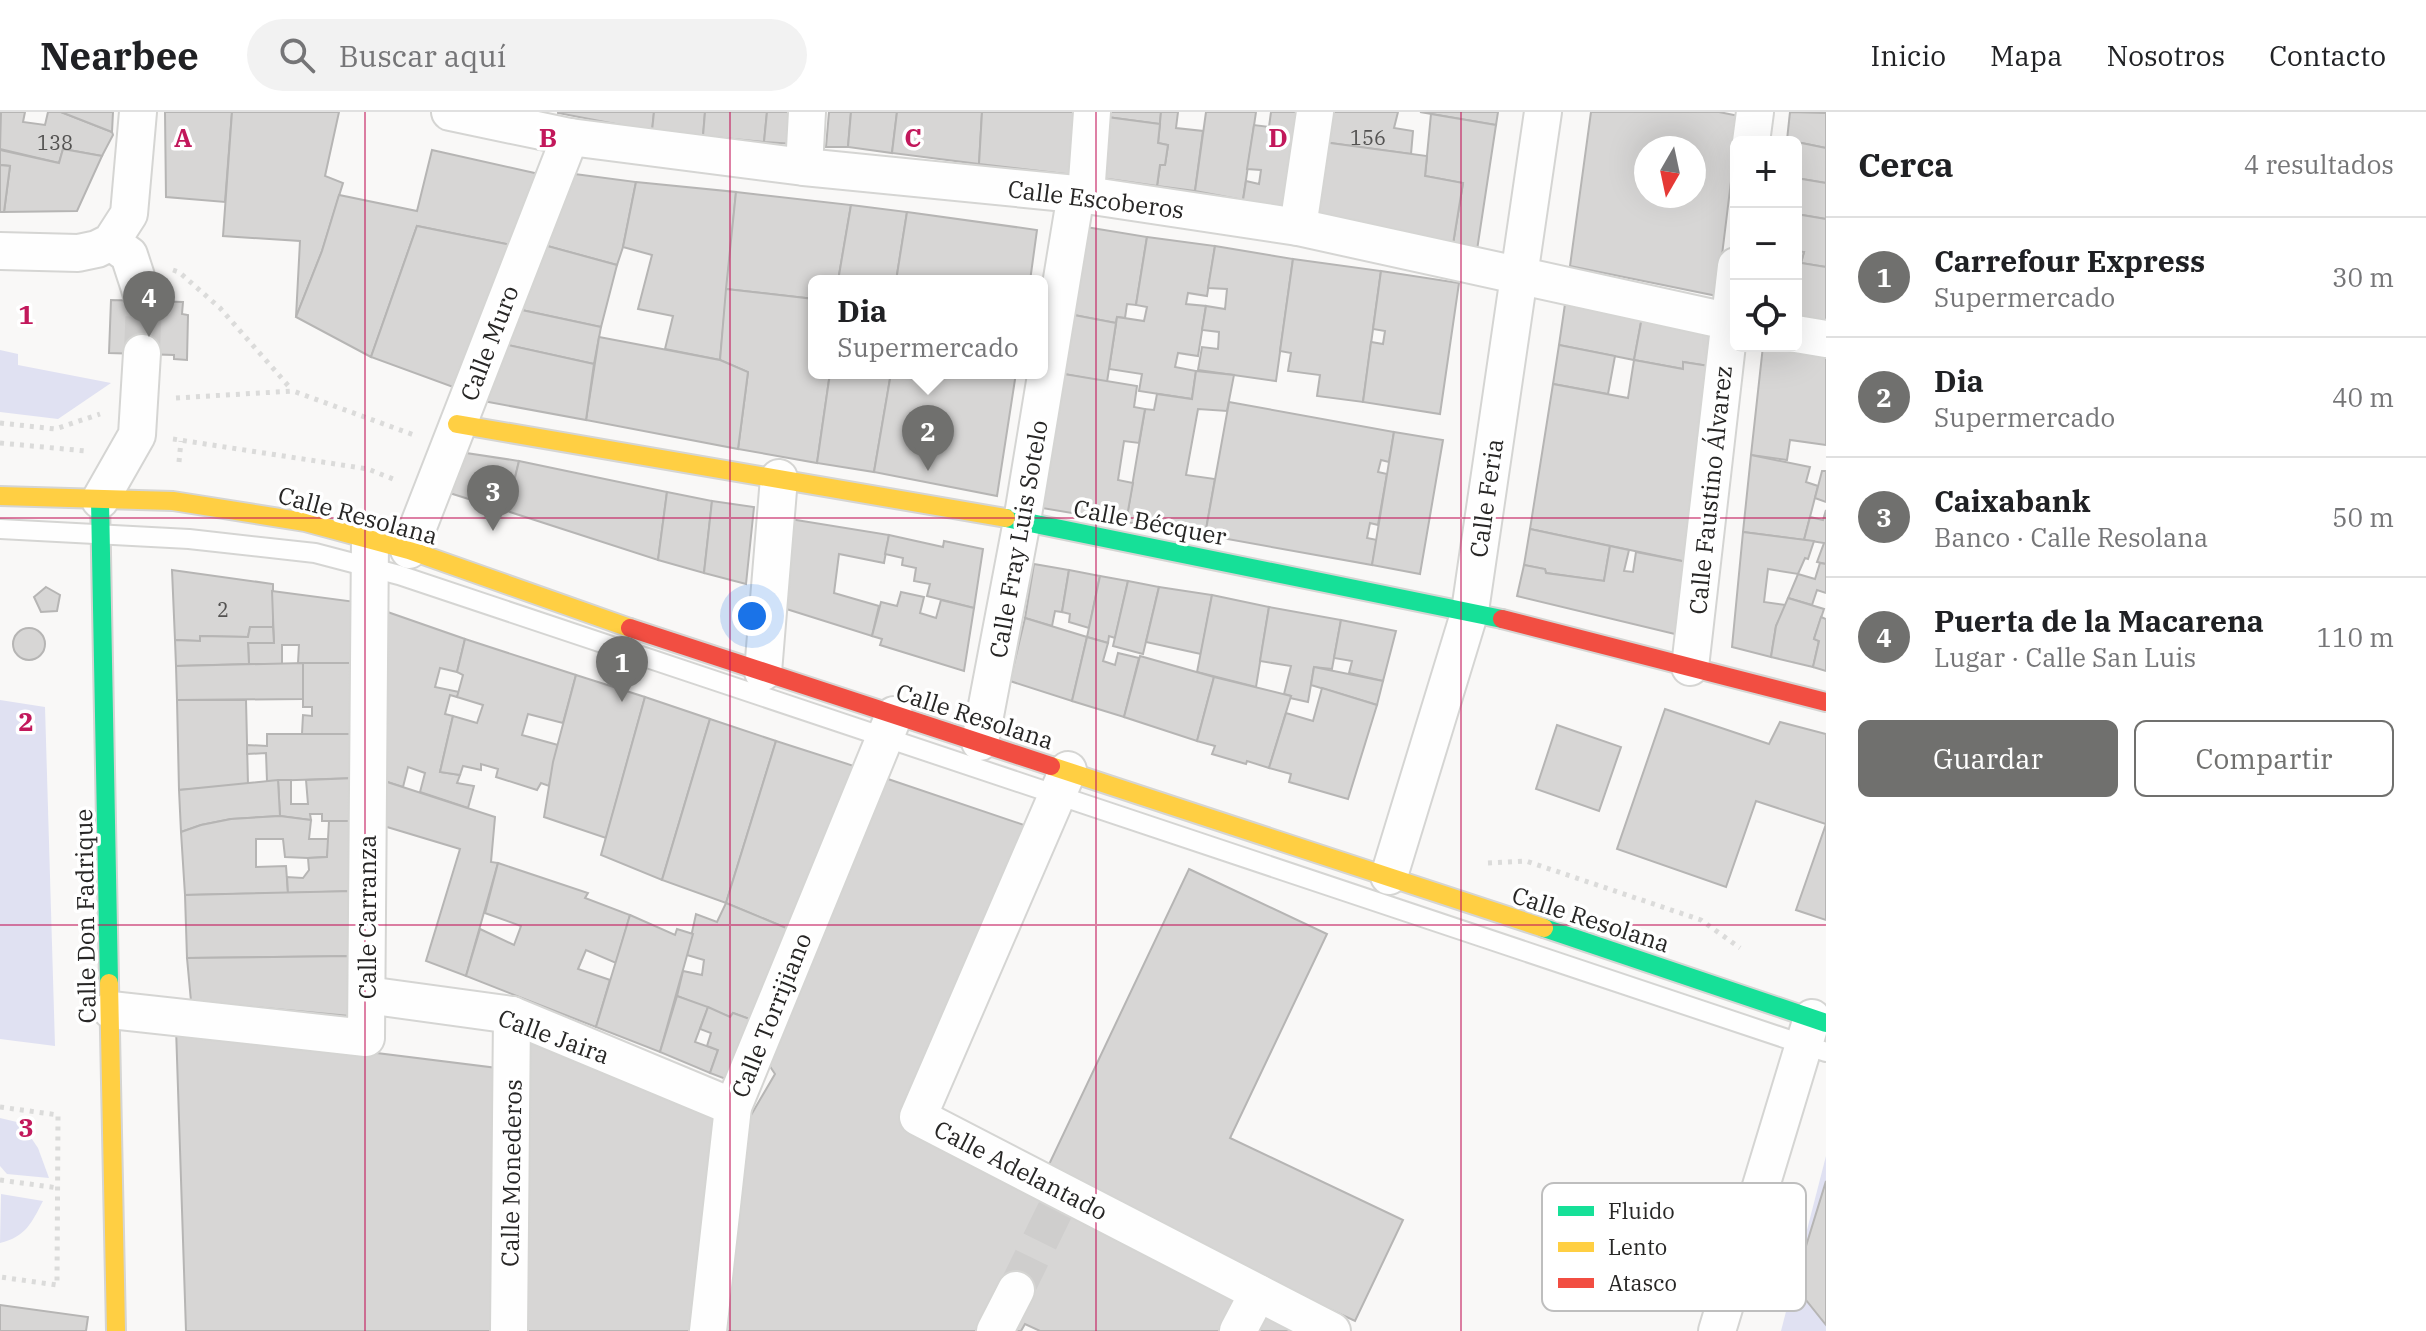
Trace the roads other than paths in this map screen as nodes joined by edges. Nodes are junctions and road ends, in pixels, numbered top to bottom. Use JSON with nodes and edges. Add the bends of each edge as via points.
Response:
{"nodes":[{"id":1,"x":138,"y":112,"type":"edge"},
{"id":2,"x":450,"y":112,"type":"edge"},
{"id":3,"x":807,"y":112,"type":"edge"},
{"id":4,"x":1092,"y":112,"type":"edge"},
{"id":5,"x":1315,"y":112,"type":"edge"},
{"id":6,"x":1543,"y":112,"type":"edge"},
{"id":7,"x":1755,"y":112,"type":"edge"},
{"id":8,"x":1752,"y":136,"type":"edge"},
{"id":9,"x":570,"y":137,"type":"junction"},
{"id":10,"x":804,"y":167,"type":"junction"},
{"id":11,"x":1081,"y":195,"type":"junction"},
{"id":12,"x":1298,"y":227,"type":"junction"},
{"id":13,"x":120,"y":248,"type":"junction"},
{"id":14,"x":0,"y":251,"type":"edge"},
{"id":15,"x":1518,"y":275,"type":"junction"},
{"id":16,"x":144,"y":301,"type":"tunnel mouth"},
{"id":17,"x":1730,"y":321,"type":"edge"},
{"id":18,"x":1802,"y":335,"type":"edge"},
{"id":19,"x":1826,"y":339,"type":"edge"},
{"id":20,"x":1730,"y":346,"type":"edge"},
{"id":21,"x":142,"y":353,"type":"tunnel mouth"},
{"id":22,"x":1048,"y":377,"type":"edge"},
{"id":23,"x":1048,"y":379,"type":"edge"},
{"id":24,"x":453,"y":436,"type":"junction"},
{"id":25,"x":779,"y":478,"type":"junction"},
{"id":26,"x":0,"y":496,"type":"edge"},
{"id":27,"x":101,"y":517,"type":"junction"},
{"id":28,"x":1022,"y":521,"type":"junction"},
{"id":29,"x":0,"y":529,"type":"edge"},
{"id":30,"x":409,"y":550,"type":"junction"},
{"id":31,"x":370,"y":553,"type":"junction"},
{"id":32,"x":1470,"y":611,"type":"junction"},
{"id":33,"x":1690,"y":667,"type":"junction"},
{"id":34,"x":763,"y":672,"type":"junction"},
{"id":35,"x":1826,"y":702,"type":"edge"},
{"id":36,"x":890,"y":727,"type":"junction"},
{"id":37,"x":980,"y":742,"type":"junction"},
{"id":38,"x":1062,"y":783,"type":"junction"},
{"id":39,"x":1389,"y":876,"type":"junction"},
{"id":40,"x":367,"y":995,"type":"junction"},
{"id":41,"x":111,"y":1010,"type":"junction"},
{"id":42,"x":512,"y":1015,"type":"junction"},
{"id":43,"x":1817,"y":1034,"type":"edge"},
{"id":44,"x":733,"y":1107,"type":"junction"},
{"id":45,"x":1767,"y":1183,"type":"edge"},
{"id":46,"x":1016,"y":1290,"type":"tunnel mouth"},
{"id":47,"x":1258,"y":1293,"type":"junction"},
{"id":48,"x":1724,"y":1311,"type":"edge"},
{"id":49,"x":116,"y":1331,"type":"edge"},
{"id":50,"x":509,"y":1331,"type":"edge"},
{"id":51,"x":708,"y":1331,"type":"edge"},
{"id":52,"x":995,"y":1331,"type":"edge"},
{"id":53,"x":1238,"y":1331,"type":"edge"},
{"id":54,"x":1332,"y":1331,"type":"edge"},
{"id":55,"x":1717,"y":1331,"type":"edge"}],
"edges":[{"from":1,"to":13,"type":"street","via":[[129,214]]},
{"from":2,"to":9,"type":"street","name":"Calle Escoberos"},
{"from":3,"to":10,"type":"street"},
{"from":4,"to":11,"type":"street","name":"Calle Fray Luis Sotelo"},
{"from":5,"to":12,"type":"street"},
{"from":6,"to":15,"type":"street","name":"Calle Feria"},
{"from":7,"to":8,"type":"street"},
{"from":9,"to":10,"type":"street","name":"Calle Escoberos"},
{"from":9,"to":24,"type":"street","name":"Calle Muro"},
{"from":10,"to":11,"type":"street","name":"Calle Escoberos"},
{"from":11,"to":12,"type":"street","name":"Calle Escoberos"},
{"from":11,"to":22,"type":"street","name":"Calle Fray Luis Sotelo"},
{"from":12,"to":15,"type":"street","name":"Calle Escoberos"},
{"from":13,"to":14,"type":"street"},
{"from":13,"to":16,"type":"street"},
{"from":15,"to":17,"type":"street","name":"Calle Escoberos"},
{"from":15,"to":32,"type":"street","name":"Calle Feria"},
{"from":18,"to":19,"type":"street"},
{"from":20,"to":33,"type":"street","name":"Calle Faustino Álvarez"},
{"from":21,"to":27,"type":"street","via":[[138,418]]},
{"from":23,"to":28,"type":"street","name":"Calle Fray Luis Sotelo"},
{"from":24,"to":25,"type":"street","name":"Calle Bécquer"},
{"from":24,"to":30,"type":"street","name":"Calle Muro"},
{"from":25,"to":28,"type":"street","name":"Calle Bécquer"},
{"from":25,"to":34,"type":"street"},
{"from":26,"to":27,"type":"street"},
{"from":27,"to":29,"type":"lane"},
{"from":27,"to":31,"type":"lane","name":"Calle Resolana","via":[[189,539],[315,553]]},
{"from":27,"to":31,"type":"street","name":"Calle Resolana","via":[[173,501],[305,522]]},
{"from":27,"to":41,"type":"street","name":"Calle Don Fadrique"},
{"from":28,"to":32,"type":"street","name":"Calle Bécquer"},
{"from":28,"to":37,"type":"street","name":"Calle Fray Luis Sotelo"},
{"from":30,"to":31,"type":"street","name":"Calle Resolana"},
{"from":30,"to":34,"type":"street","name":"Calle Resolana"},
{"from":31,"to":36,"type":"lane","name":"Calle Resolana","via":[[399,575]]},
{"from":31,"to":40,"type":"street","name":"Calle Carranza"},
{"from":32,"to":33,"type":"street","name":"Calle Bécquer"},
{"from":32,"to":39,"type":"street","name":"Calle Feria"},
{"from":33,"to":35,"type":"street","name":"Calle Bécquer"},
{"from":34,"to":36,"type":"street","name":"Calle Resolana"},
{"from":36,"to":37,"type":"street","name":"Calle Resolana"},
{"from":36,"to":38,"type":"lane","name":"Calle Resolana"},
{"from":36,"to":44,"type":"street","name":"Calle Torrijiano"},
{"from":37,"to":38,"type":"street","name":"Calle Resolana"},
{"from":38,"to":39,"type":"street","name":"Calle Resolana"},
{"from":38,"to":43,"type":"lane","name":"Calle Resolana"},
{"from":38,"to":47,"type":"street","name":"Calle Adelantado","via":[[918,1117]]},
{"from":39,"to":43,"type":"street","name":"Calle Resolana"},
{"from":40,"to":41,"type":"street","name":"Calle Carranza","via":[[366,1038]]},
{"from":40,"to":42,"type":"street","name":"Calle Jaira"},
{"from":41,"to":49,"type":"street","name":"Calle Don Fadrique"},
{"from":42,"to":44,"type":"street","name":"Calle Jaira"},
{"from":42,"to":50,"type":"street","name":"Calle Monederos"},
{"from":43,"to":45,"type":"street"},
{"from":44,"to":51,"type":"street","name":"Calle Torrijiano"},
{"from":46,"to":52,"type":"street"},
{"from":47,"to":53,"type":"street"},
{"from":47,"to":54,"type":"street","name":"Calle Adelantado"},
{"from":48,"to":55,"type":"street"}]}
